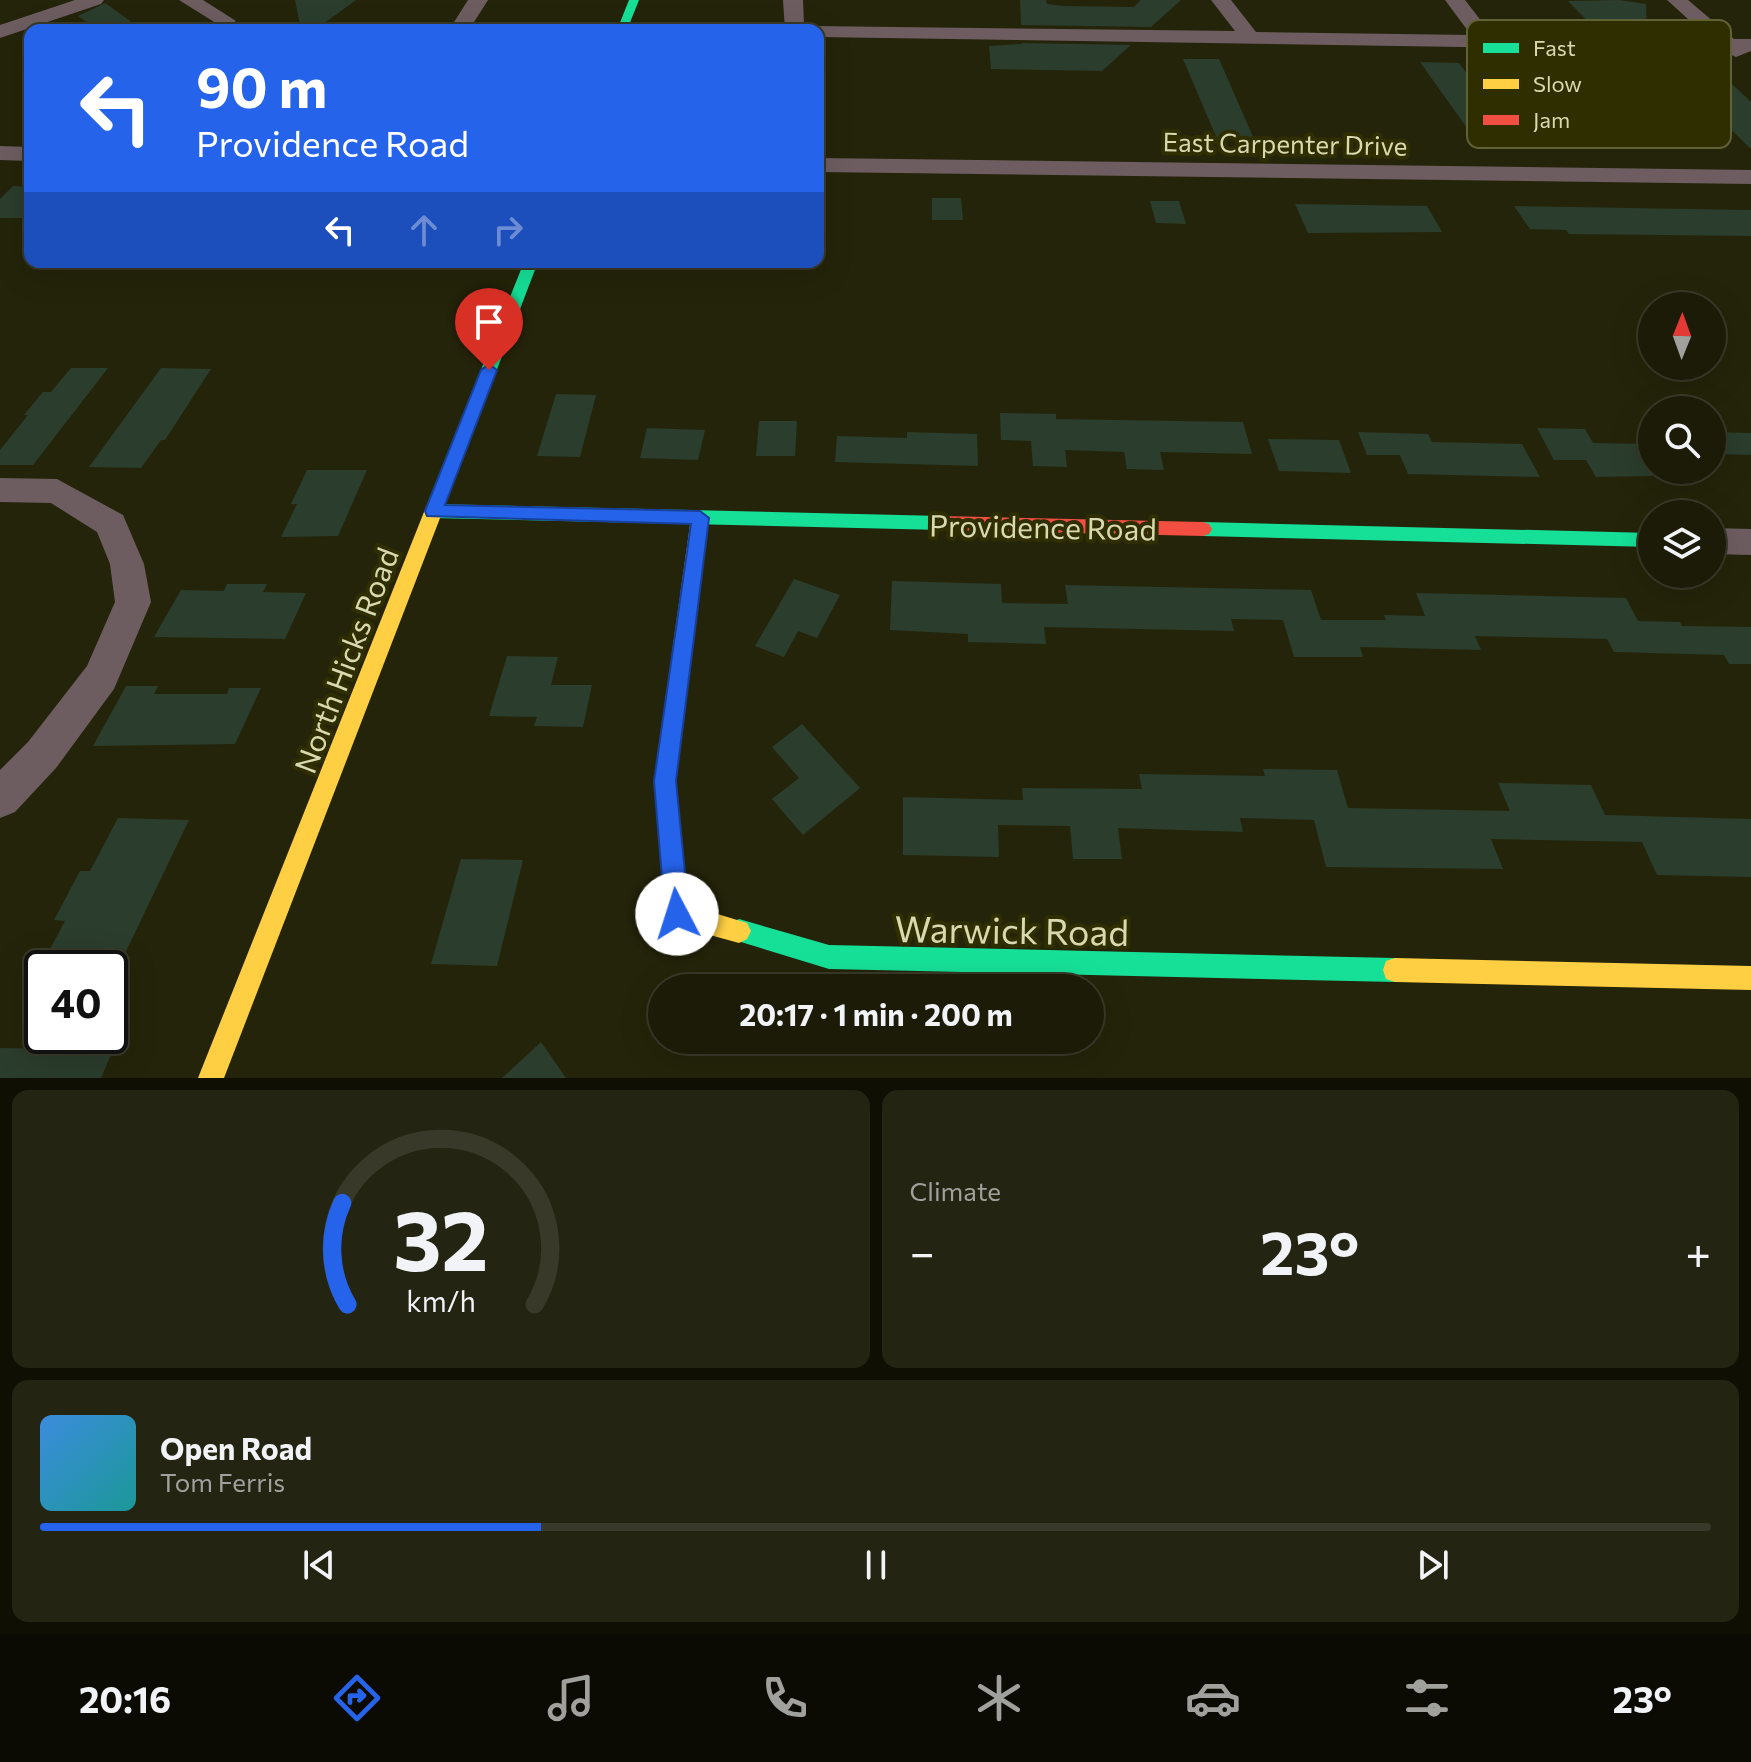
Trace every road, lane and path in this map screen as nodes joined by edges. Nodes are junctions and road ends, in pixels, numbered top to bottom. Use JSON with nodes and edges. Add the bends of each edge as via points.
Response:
{"nodes":[{"id":1,"x":94,"y":0,"type":"edge"},
{"id":2,"x":189,"y":0,"type":"edge"},
{"id":3,"x":478,"y":0,"type":"edge"},
{"id":4,"x":634,"y":0,"type":"edge"},
{"id":5,"x":793,"y":0,"type":"edge"},
{"id":6,"x":1221,"y":0,"type":"edge"},
{"id":7,"x":1455,"y":0,"type":"edge"},
{"id":8,"x":1677,"y":0,"type":"edge"},
{"id":9,"x":1470,"y":20,"type":"edge"},
{"id":10,"x":1700,"y":20,"type":"edge"},
{"id":11,"x":226,"y":21,"type":"dead end"},
{"id":12,"x":463,"y":24,"type":"edge"},
{"id":13,"x":624,"y":24,"type":"edge"},
{"id":14,"x":794,"y":24,"type":"edge"},
{"id":15,"x":824,"y":31,"type":"edge"},
{"id":16,"x":0,"y":32,"type":"edge"},
{"id":17,"x":1249,"y":38,"type":"junction"},
{"id":18,"x":1467,"y":41,"type":"edge"},
{"id":19,"x":1731,"y":44,"type":"edge"},
{"id":20,"x":1751,"y":45,"type":"edge"},
{"id":21,"x":1731,"y":47,"type":"edge"},
{"id":22,"x":1751,"y":65,"type":"edge"},
{"id":23,"x":0,"y":153,"type":"edge"},
{"id":24,"x":24,"y":154,"type":"edge"},
{"id":25,"x":824,"y":165,"type":"edge"},
{"id":26,"x":1751,"y":177,"type":"edge"},
{"id":27,"x":529,"y":268,"type":"edge"},
{"id":28,"x":0,"y":490,"type":"edge"},
{"id":29,"x":433,"y":511,"type":"junction"},
{"id":30,"x":700,"y":518,"type":"junction"},
{"id":31,"x":1638,"y":540,"type":"edge"},
{"id":32,"x":1726,"y":541,"type":"edge"},
{"id":33,"x":1751,"y":542,"type":"edge"},
{"id":34,"x":0,"y":798,"type":"edge"},
{"id":35,"x":1751,"y":978,"type":"edge"},
{"id":36,"x":211,"y":1078,"type":"edge"}],
"edges":[{"from":1,"to":16,"type":"street"},
{"from":2,"to":11,"type":"street"},
{"from":3,"to":12,"type":"street"},
{"from":4,"to":13,"type":"street"},
{"from":5,"to":14,"type":"street"},
{"from":6,"to":17,"type":"street"},
{"from":7,"to":9,"type":"street"},
{"from":8,"to":10,"type":"street"},
{"from":15,"to":17,"type":"street"},
{"from":17,"to":18,"type":"street"},
{"from":19,"to":20,"type":"street"},
{"from":21,"to":22,"type":"street"},
{"from":23,"to":24,"type":"street"},
{"from":25,"to":26,"type":"street","name":"East Carpenter Drive"},
{"from":27,"to":29,"type":"street","name":"North Hicks Road"},
{"from":28,"to":34,"type":"street","via":[[57,491],[111,524],[127,564],[133,602],[101,677],[42,755]]},
{"from":29,"to":30,"type":"street","name":"Providence Road"},
{"from":29,"to":36,"type":"street","name":"North Hicks Road"},
{"from":30,"to":31,"type":"street","name":"Providence Road"},
{"from":30,"to":35,"type":"street","name":"Warwick Road","via":[[665,781],[677,914],[829,957]]},
{"from":32,"to":33,"type":"street"}]}
